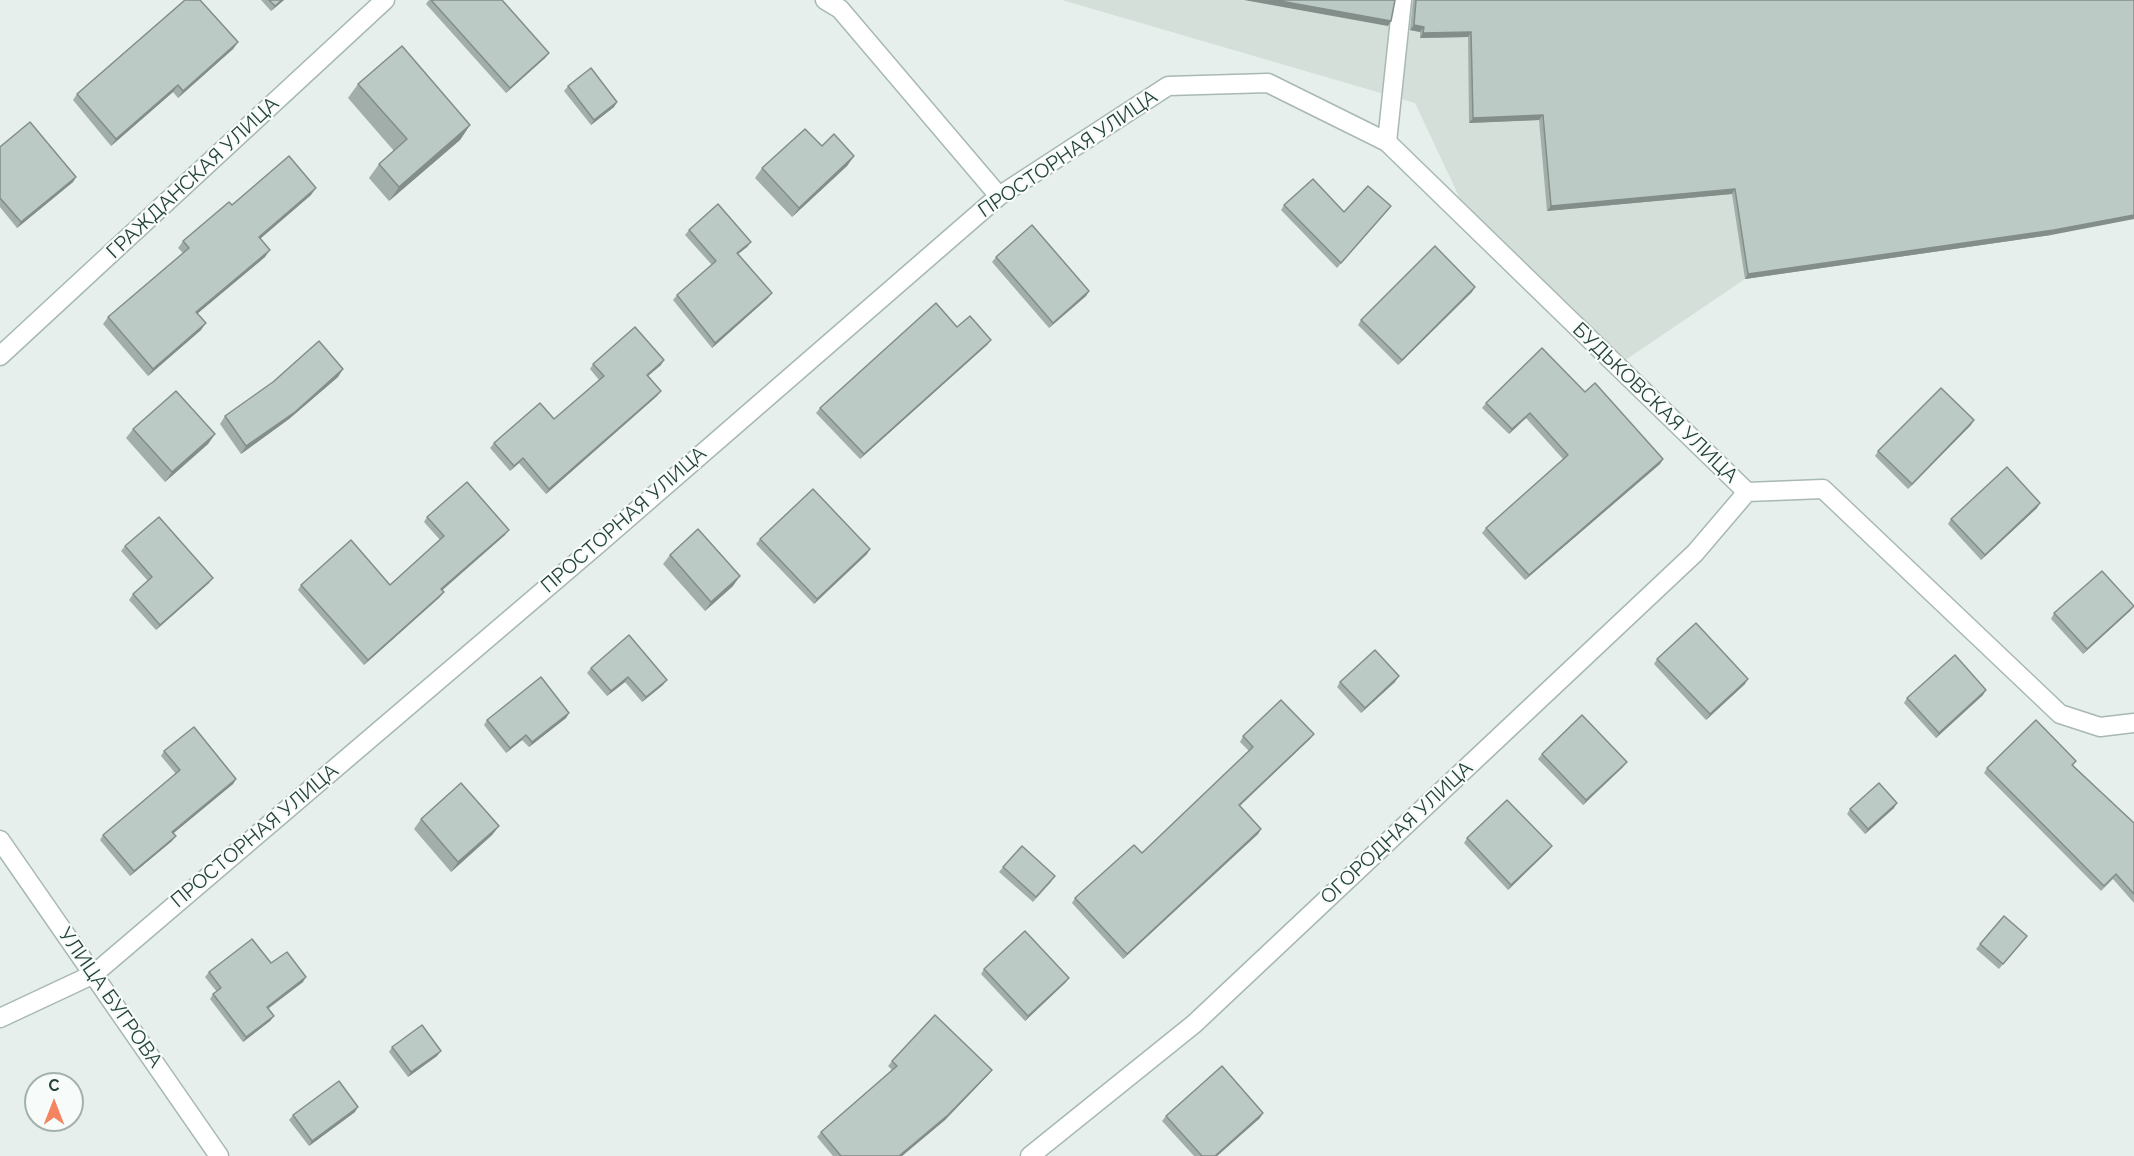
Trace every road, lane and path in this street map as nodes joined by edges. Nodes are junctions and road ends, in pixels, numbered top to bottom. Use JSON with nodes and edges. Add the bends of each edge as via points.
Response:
{"nodes":[{"id":1,"x":385,"y":0,"type":"edge"},
{"id":2,"x":1402,"y":0,"type":"edge"},
{"id":3,"x":836,"y":3,"type":"edge"},
{"id":4,"x":1168,"y":86,"type":"joint"},
{"id":5,"x":1387,"y":142,"type":"junction"},
{"id":6,"x":999,"y":196,"type":"junction"},
{"id":7,"x":0,"y":356,"type":"edge"},
{"id":8,"x":1747,"y":492,"type":"junction"},
{"id":9,"x":2134,"y":723,"type":"edge"},
{"id":10,"x":0,"y":840,"type":"edge"},
{"id":11,"x":94,"y":974,"type":"junction"},
{"id":12,"x":0,"y":1018,"type":"edge"},
{"id":13,"x":219,"y":1156,"type":"edge"},
{"id":14,"x":1030,"y":1156,"type":"edge"}],
"edges":[{"from":1,"to":7,"type":"street","name":"ГРАЖДАНСКАЯ УЛИЦА"},
{"from":2,"to":5,"type":"street"},
{"from":3,"to":6,"type":"street"},
{"from":4,"to":5,"type":"street","name":"БУДЬКОВСКАЯ УЛИЦА","via":[[1268,83]]},
{"from":4,"to":6,"type":"street","name":"ПРОСТОРНАЯ УЛИЦА"},
{"from":5,"to":8,"type":"street","name":"БУДЬКОВСКАЯ УЛИЦА"},
{"from":6,"to":11,"type":"street","name":"ПРОСТОРНАЯ УЛИЦА"},
{"from":8,"to":9,"type":"street","name":"БУДЬКОВСКАЯ УЛИЦА","via":[[1823,489],[2060,714],[2100,727]]},
{"from":8,"to":14,"type":"street","name":"ОГОРОДНАЯ УЛИЦА","via":[[1695,553],[1194,1024]]},
{"from":10,"to":11,"type":"street","name":"УЛИЦА БУГРОВА"},
{"from":11,"to":12,"type":"street","name":"ПРОСТОРНАЯ УЛИЦА"},
{"from":11,"to":13,"type":"street","name":"УЛИЦА БУГРОВА"}]}
